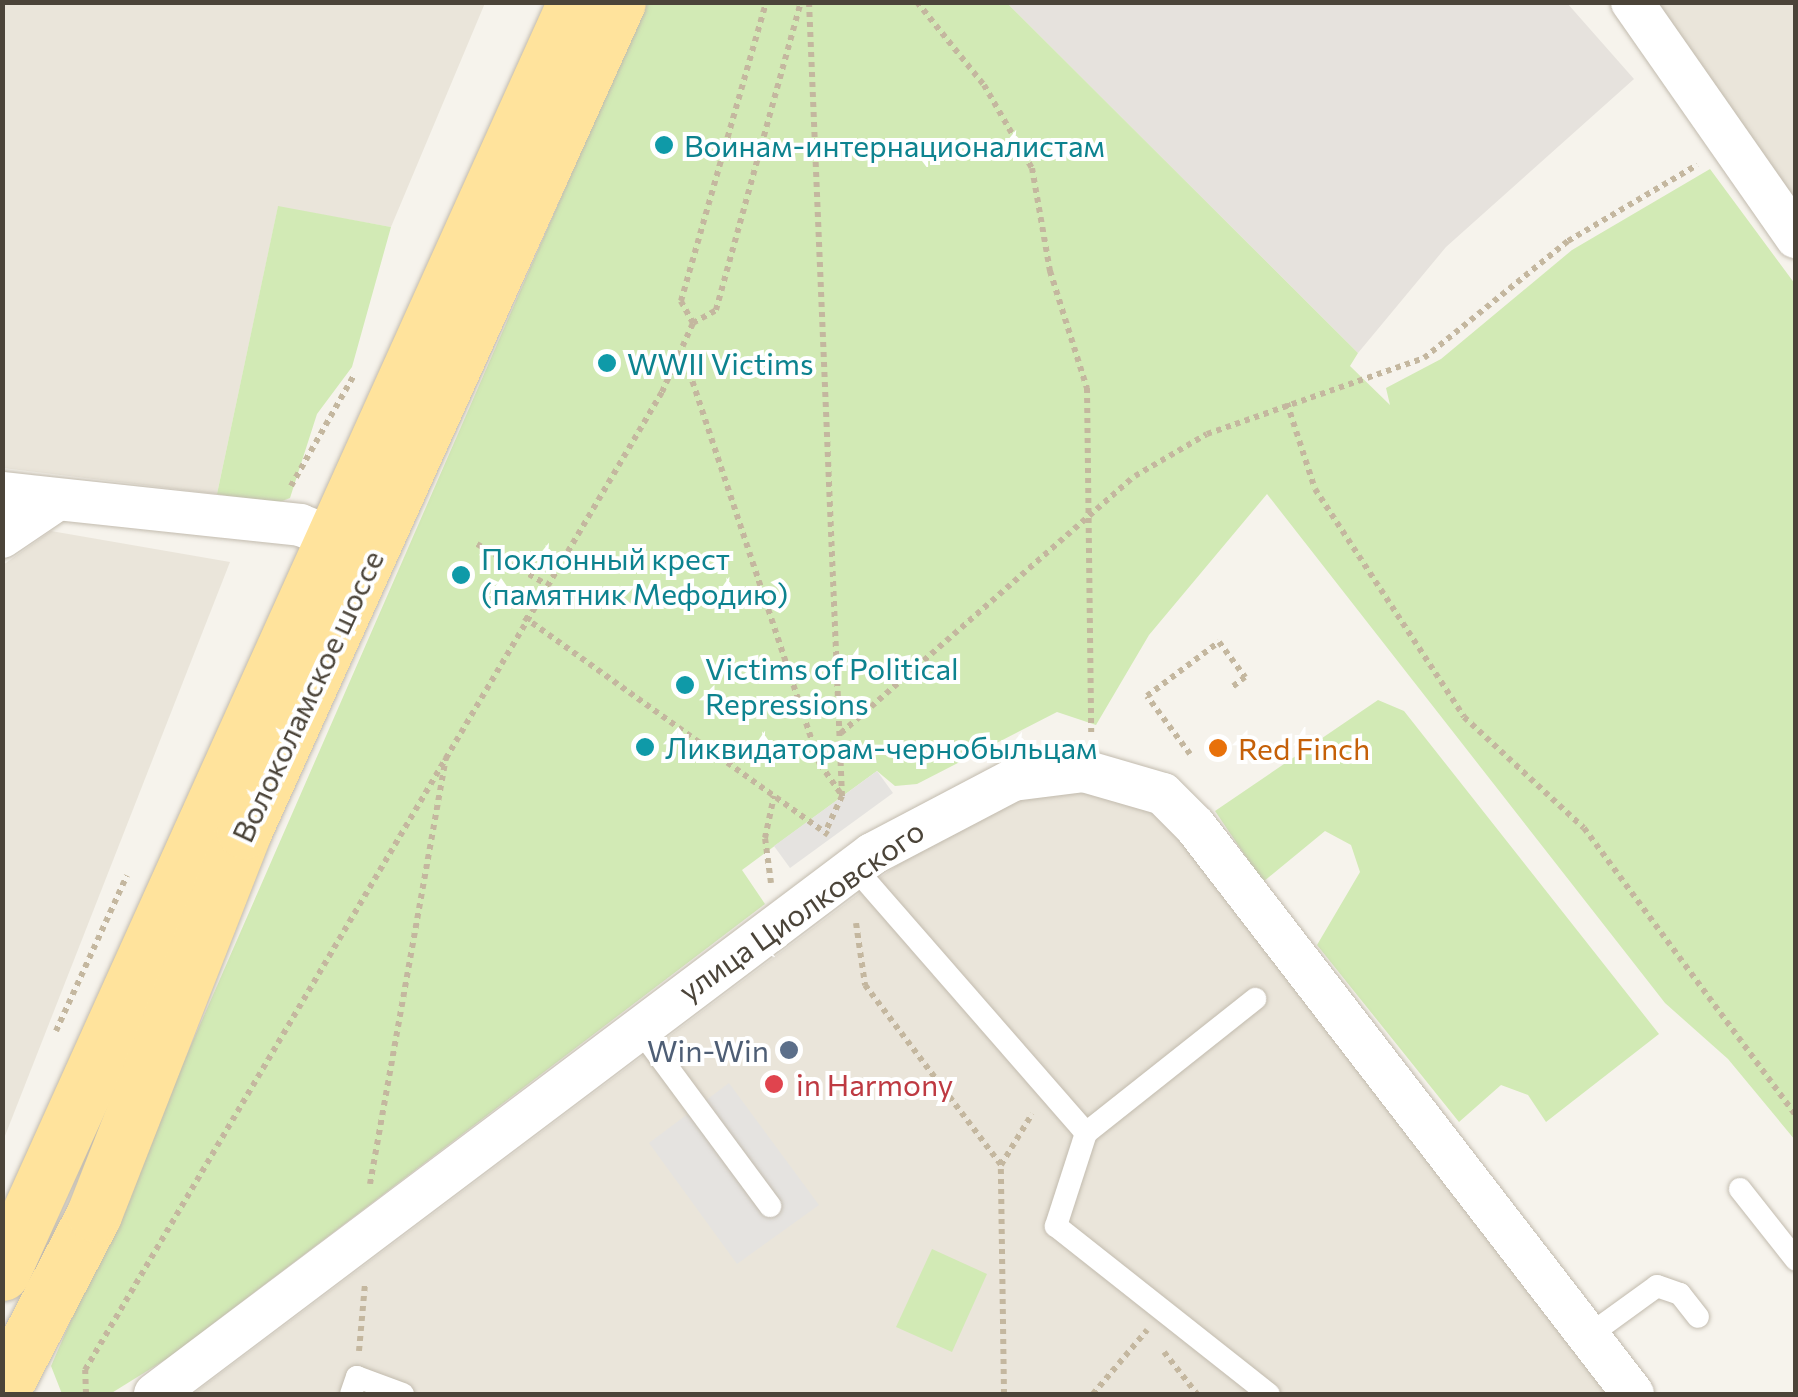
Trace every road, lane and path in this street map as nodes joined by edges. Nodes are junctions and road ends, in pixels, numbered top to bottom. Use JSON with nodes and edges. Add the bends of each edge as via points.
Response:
{"nodes":[{"id":1,"x":575,"y":2,"type":"edge"},
{"id":2,"x":618,"y":2,"type":"edge"},
{"id":3,"x":766,"y":2,"type":"edge"},
{"id":4,"x":801,"y":2,"type":"edge"},
{"id":5,"x":809,"y":2,"type":"edge"},
{"id":6,"x":917,"y":2,"type":"edge"},
{"id":7,"x":1632,"y":2,"type":"edge"},
{"id":8,"x":1730,"y":145,"type":"junction"},
{"id":9,"x":1796,"y":237,"type":"edge"},
{"id":10,"x":693,"y":323,"type":"junction"},
{"id":11,"x":684,"y":353,"type":"junction"},
{"id":12,"x":1287,"y":403,"type":"junction"},
{"id":13,"x":2,"y":493,"type":"edge"},
{"id":14,"x":54,"y":501,"type":"junction"},
{"id":15,"x":1094,"y":512,"type":"junction"},
{"id":16,"x":2,"y":537,"type":"edge"},
{"id":17,"x":337,"y":539,"type":"junction"},
{"id":18,"x":477,"y":544,"type":"dead end"},
{"id":19,"x":544,"y":583,"type":"junction"},
{"id":20,"x":524,"y":617,"type":"junction"},
{"id":21,"x":1232,"y":687,"type":"dead end"},
{"id":22,"x":841,"y":733,"type":"junction"},
{"id":23,"x":448,"y":750,"type":"junction"},
{"id":24,"x":1190,"y":754,"type":"dead end"},
{"id":25,"x":1124,"y":778,"type":"junction"},
{"id":26,"x":774,"y":796,"type":"junction"},
{"id":27,"x":842,"y":796,"type":"junction"},
{"id":28,"x":825,"y":832,"type":"junction"},
{"id":29,"x":854,"y":867,"type":"junction"},
{"id":30,"x":773,"y":896,"type":"dead end"},
{"id":31,"x":856,"y":924,"type":"dead end"},
{"id":32,"x":1255,"y":998,"type":"dead end"},
{"id":33,"x":638,"y":1026,"type":"junction"},
{"id":34,"x":1048,"y":1088,"type":"junction"},
{"id":35,"x":1796,"y":1116,"type":"edge"},
{"id":36,"x":1086,"y":1132,"type":"junction"},
{"id":37,"x":1001,"y":1164,"type":"junction"},
{"id":38,"x":1740,"y":1188,"type":"dead end"},
{"id":39,"x":369,"y":1205,"type":"dead end"},
{"id":40,"x":770,"y":1206,"type":"dead end"},
{"id":41,"x":1796,"y":1260,"type":"edge"},
{"id":42,"x":2,"y":1273,"type":"edge"},
{"id":43,"x":366,"y":1274,"type":"dead end"},
{"id":44,"x":1698,"y":1316,"type":"dead end"},
{"id":45,"x":1155,"y":1321,"type":"junction"},
{"id":46,"x":1588,"y":1336,"type":"junction"},
{"id":47,"x":354,"y":1386,"type":"edge"},
{"id":48,"x":2,"y":1391,"type":"edge"},
{"id":49,"x":86,"y":1394,"type":"edge"},
{"id":50,"x":156,"y":1394,"type":"edge"},
{"id":51,"x":403,"y":1394,"type":"edge"},
{"id":52,"x":1004,"y":1394,"type":"edge"},
{"id":53,"x":1092,"y":1394,"type":"edge"},
{"id":54,"x":1198,"y":1394,"type":"edge"},
{"id":55,"x":1269,"y":1394,"type":"edge"},
{"id":56,"x":1633,"y":1394,"type":"edge"}],
"edges":[{"from":1,"to":17,"type":"main road","name":"Волоколамское шоссе"},
{"from":2,"to":48,"type":"main road","name":"Волоколамское шоссе","via":[[244,832],[94,1214]]},
{"from":3,"to":10,"type":"path","via":[[681,301]]},
{"from":4,"to":10,"type":"path","via":[[716,310]]},
{"from":5,"to":22,"type":"path"},
{"from":6,"to":15,"type":"path","via":[[984,84],[1032,168],[1050,271],[1087,388]]},
{"from":7,"to":8,"type":"street"},
{"from":8,"to":9,"type":"street"},
{"from":8,"to":12,"type":"path","via":[[1568,241],[1424,358]]},
{"from":10,"to":11,"type":"path"},
{"from":11,"to":19,"type":"path"},
{"from":11,"to":27,"type":"path","via":[[820,764]]},
{"from":12,"to":15,"type":"path","via":[[1206,434]]},
{"from":12,"to":35,"type":"path","via":[[1315,490],[1454,704],[1584,828]]},
{"from":13,"to":14,"type":"street"},
{"from":14,"to":16,"type":"street"},
{"from":14,"to":17,"type":"street","via":[[300,526]]},
{"from":15,"to":22,"type":"path"},
{"from":15,"to":25,"type":"path","via":[[1091,732]]},
{"from":17,"to":42,"type":"main road","name":"Волоколамское шоссе"},
{"from":18,"to":19,"type":"path"},
{"from":19,"to":20,"type":"path"},
{"from":20,"to":23,"type":"path"},
{"from":20,"to":26,"type":"path"},
{"from":21,"to":24,"type":"path","via":[[1245,677],[1219,642],[1146,696]]},
{"from":22,"to":27,"type":"path"},
{"from":23,"to":39,"type":"path"},
{"from":23,"to":49,"type":"path","via":[[85,1370]]},
{"from":25,"to":29,"type":"street","name":"улица Циолковского","via":[[1084,771],[1013,780],[944,809]]},
{"from":25,"to":46,"type":"street","name":"улица Циолковского","via":[[1163,794],[1195,826]]},
{"from":26,"to":28,"type":"path"},
{"from":26,"to":30,"type":"path","via":[[765,838]]},
{"from":27,"to":28,"type":"path"},
{"from":28,"to":29,"type":"path"},
{"from":29,"to":33,"type":"street","name":"улица Циолковского"},
{"from":29,"to":34,"type":"lane"},
{"from":31,"to":37,"type":"path","via":[[865,984]]},
{"from":32,"to":36,"type":"lane"},
{"from":33,"to":40,"type":"lane"},
{"from":33,"to":50,"type":"street","name":"улица Циолковского"},
{"from":34,"to":36,"type":"lane"},
{"from":34,"to":37,"type":"path"},
{"from":36,"to":45,"type":"lane","via":[[1056,1226]]},
{"from":37,"to":52,"type":"path"},
{"from":38,"to":41,"type":"lane"},
{"from":43,"to":47,"type":"path"},
{"from":44,"to":46,"type":"lane","via":[[1680,1294],[1657,1286]]},
{"from":45,"to":53,"type":"path"},
{"from":45,"to":54,"type":"path"},
{"from":45,"to":55,"type":"lane"},
{"from":46,"to":56,"type":"street","name":"улица Циолковского"},
{"from":47,"to":51,"type":"lane"}]}
